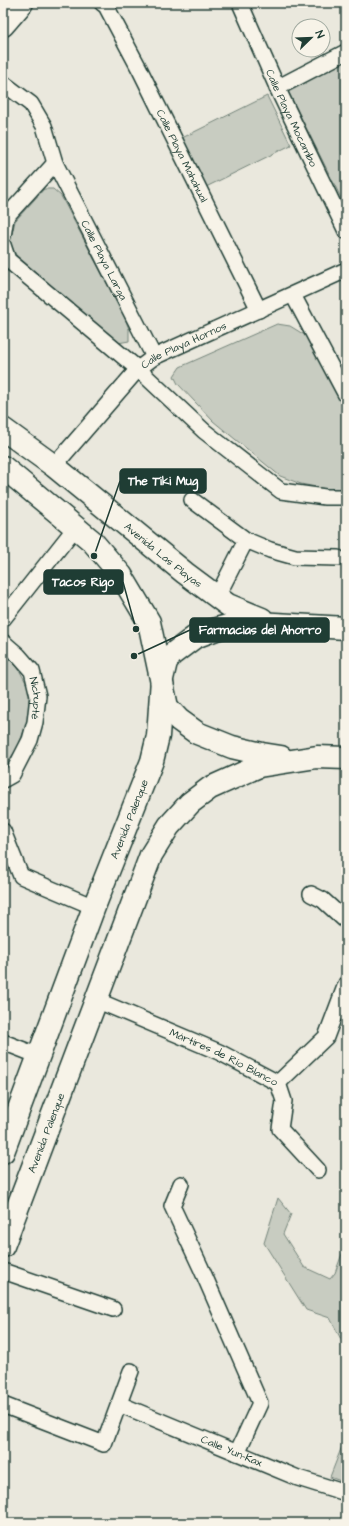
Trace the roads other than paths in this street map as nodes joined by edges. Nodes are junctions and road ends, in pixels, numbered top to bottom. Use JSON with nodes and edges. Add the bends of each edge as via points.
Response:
{"nodes":[{"id":1,"x":22,"y":3,"type":"edge"},
{"id":2,"x":102,"y":3,"type":"edge"},
{"id":3,"x":240,"y":3,"type":"edge"},
{"id":4,"x":3,"y":25,"type":"edge"},
{"id":5,"x":346,"y":52,"type":"edge"},
{"id":6,"x":3,"y":83,"type":"edge"},
{"id":7,"x":277,"y":88,"type":"junction"},
{"id":8,"x":55,"y":163,"type":"junction"},
{"id":9,"x":346,"y":231,"type":"edge"},
{"id":10,"x":3,"y":236,"type":"edge"},
{"id":11,"x":3,"y":245,"type":"edge"},
{"id":12,"x":346,"y":270,"type":"edge"},
{"id":13,"x":293,"y":295,"type":"junction"},
{"id":14,"x":259,"y":310,"type":"junction"},
{"id":15,"x":154,"y":358,"type":"junction"},
{"id":16,"x":138,"y":369,"type":"junction"},
{"id":17,"x":346,"y":395,"type":"edge"},
{"id":18,"x":3,"y":429,"type":"edge"},
{"id":19,"x":54,"y":466,"type":"junction"},
{"id":20,"x":3,"y":467,"type":"edge"},
{"id":21,"x":346,"y":497,"type":"edge"},
{"id":22,"x":192,"y":500,"type":"dead end"},
{"id":23,"x":75,"y":528,"type":"junction"},
{"id":24,"x":246,"y":540,"type":"junction"},
{"id":25,"x":338,"y":558,"type":"dead end"},
{"id":26,"x":218,"y":597,"type":"junction"},
{"id":27,"x":3,"y":619,"type":"edge"},
{"id":28,"x":275,"y":623,"type":"junction"},
{"id":29,"x":346,"y":628,"type":"edge"},
{"id":30,"x":3,"y":642,"type":"edge"},
{"id":31,"x":162,"y":679,"type":"junction"},
{"id":32,"x":317,"y":757,"type":"junction"},
{"id":33,"x":346,"y":758,"type":"edge"},
{"id":34,"x":346,"y":768,"type":"edge"},
{"id":35,"x":3,"y":780,"type":"edge"},
{"id":36,"x":3,"y":831,"type":"edge"},
{"id":37,"x":311,"y":894,"type":"dead end"},
{"id":38,"x":94,"y":907,"type":"junction"},
{"id":39,"x":346,"y":921,"type":"edge"},
{"id":40,"x":346,"y":984,"type":"edge"},
{"id":41,"x":96,"y":1000,"type":"junction"},
{"id":42,"x":3,"y":1042,"type":"edge"},
{"id":43,"x":39,"y":1056,"type":"junction"},
{"id":44,"x":278,"y":1083,"type":"junction"},
{"id":45,"x":3,"y":1152,"type":"edge"},
{"id":46,"x":318,"y":1170,"type":"dead end"},
{"id":47,"x":181,"y":1184,"type":"dead end"},
{"id":48,"x":5,"y":1232,"type":"edge"},
{"id":49,"x":3,"y":1271,"type":"edge"},
{"id":50,"x":113,"y":1309,"type":"dead end"},
{"id":51,"x":131,"y":1371,"type":"dead end"},
{"id":52,"x":119,"y":1404,"type":"junction"},
{"id":53,"x":3,"y":1405,"type":"edge"},
{"id":54,"x":237,"y":1453,"type":"junction"},
{"id":55,"x":346,"y":1494,"type":"edge"}],
"edges":[{"from":1,"to":4,"type":"street"},
{"from":2,"to":14,"type":"street","name":"Calle Playa Mahahual","via":[[140,70]]},
{"from":3,"to":7,"type":"street","name":"Calle Playa Mocambo"},
{"from":5,"to":7,"type":"street"},
{"from":6,"to":8,"type":"street","name":"Calle Playa Larga","via":[[31,104],[44,126]]},
{"from":7,"to":9,"type":"street","name":"Calle Playa Mocambo"},
{"from":8,"to":10,"type":"street","via":[[6,217]]},
{"from":8,"to":15,"type":"street","name":"Calle Playa Larga"},
{"from":11,"to":16,"type":"street","via":[[8,260]]},
{"from":12,"to":13,"type":"street","name":"Calle Playa Hornos"},
{"from":13,"to":14,"type":"street","name":"Calle Playa Hornos"},
{"from":13,"to":17,"type":"street"},
{"from":14,"to":15,"type":"street","name":"Calle Playa Hornos"},
{"from":15,"to":16,"type":"street","name":"Calle Playa Hornos"},
{"from":16,"to":19,"type":"street","name":"Calle Playa Hornos"},
{"from":16,"to":21,"type":"street","via":[[204,431],[281,491],[325,498]]},
{"from":18,"to":19,"type":"street","name":"Avenida Las Playas"},
{"from":19,"to":26,"type":"street","name":"Avenida Las Playas"},
{"from":20,"to":23,"type":"street"},
{"from":22,"to":24,"type":"street"},
{"from":23,"to":27,"type":"street"},
{"from":23,"to":31,"type":"street","via":[[92,541],[122,575],[149,622]]},
{"from":24,"to":25,"type":"street","via":[[295,557]]},
{"from":24,"to":26,"type":"street"},
{"from":26,"to":28,"type":"street","name":"Avenida Las Playas","via":[[228,605]]},
{"from":28,"to":29,"type":"street","name":"Avenida Palenque"},
{"from":28,"to":31,"type":"street","name":"Avenida Palenque","via":[[242,622],[195,637],[171,655],[166,662]]},
{"from":30,"to":35,"type":"street","name":"Nichupté","via":[[32,671],[38,696],[30,740],[12,775]]},
{"from":31,"to":32,"type":"street","via":[[167,707],[197,733],[232,747],[262,754],[278,757]]},
{"from":31,"to":38,"type":"street","name":"Avenida Palenque","via":[[158,736],[152,761]]},
{"from":32,"to":33,"type":"street","name":"Avenida Palenque"},
{"from":32,"to":34,"type":"street"},
{"from":32,"to":41,"type":"street","name":"Avenida Palenque","via":[[259,766],[210,788],[190,803],[169,826],[150,855]]},
{"from":36,"to":38,"type":"street","via":[[21,876]]},
{"from":37,"to":39,"type":"street"},
{"from":38,"to":43,"type":"street","name":"Avenida Palenque"},
{"from":40,"to":44,"type":"street","via":[[326,1037]]},
{"from":41,"to":44,"type":"street","name":"Mártires de Río Blanco","via":[[219,1052]]},
{"from":41,"to":48,"type":"street","name":"Avenida Palenque"},
{"from":42,"to":43,"type":"street"},
{"from":43,"to":45,"type":"street","name":"Avenida Palenque"},
{"from":44,"to":46,"type":"street","name":"Mártires de Río Blanco","via":[[284,1101],[280,1129]]},
{"from":47,"to":54,"type":"street","via":[[172,1206],[260,1403]]},
{"from":49,"to":50,"type":"street"},
{"from":51,"to":52,"type":"street"},
{"from":52,"to":53,"type":"street","via":[[104,1444]]},
{"from":52,"to":54,"type":"street","name":"Calle Yun-Kax"},
{"from":54,"to":55,"type":"street","name":"Calle Yun-Kax"}]}
